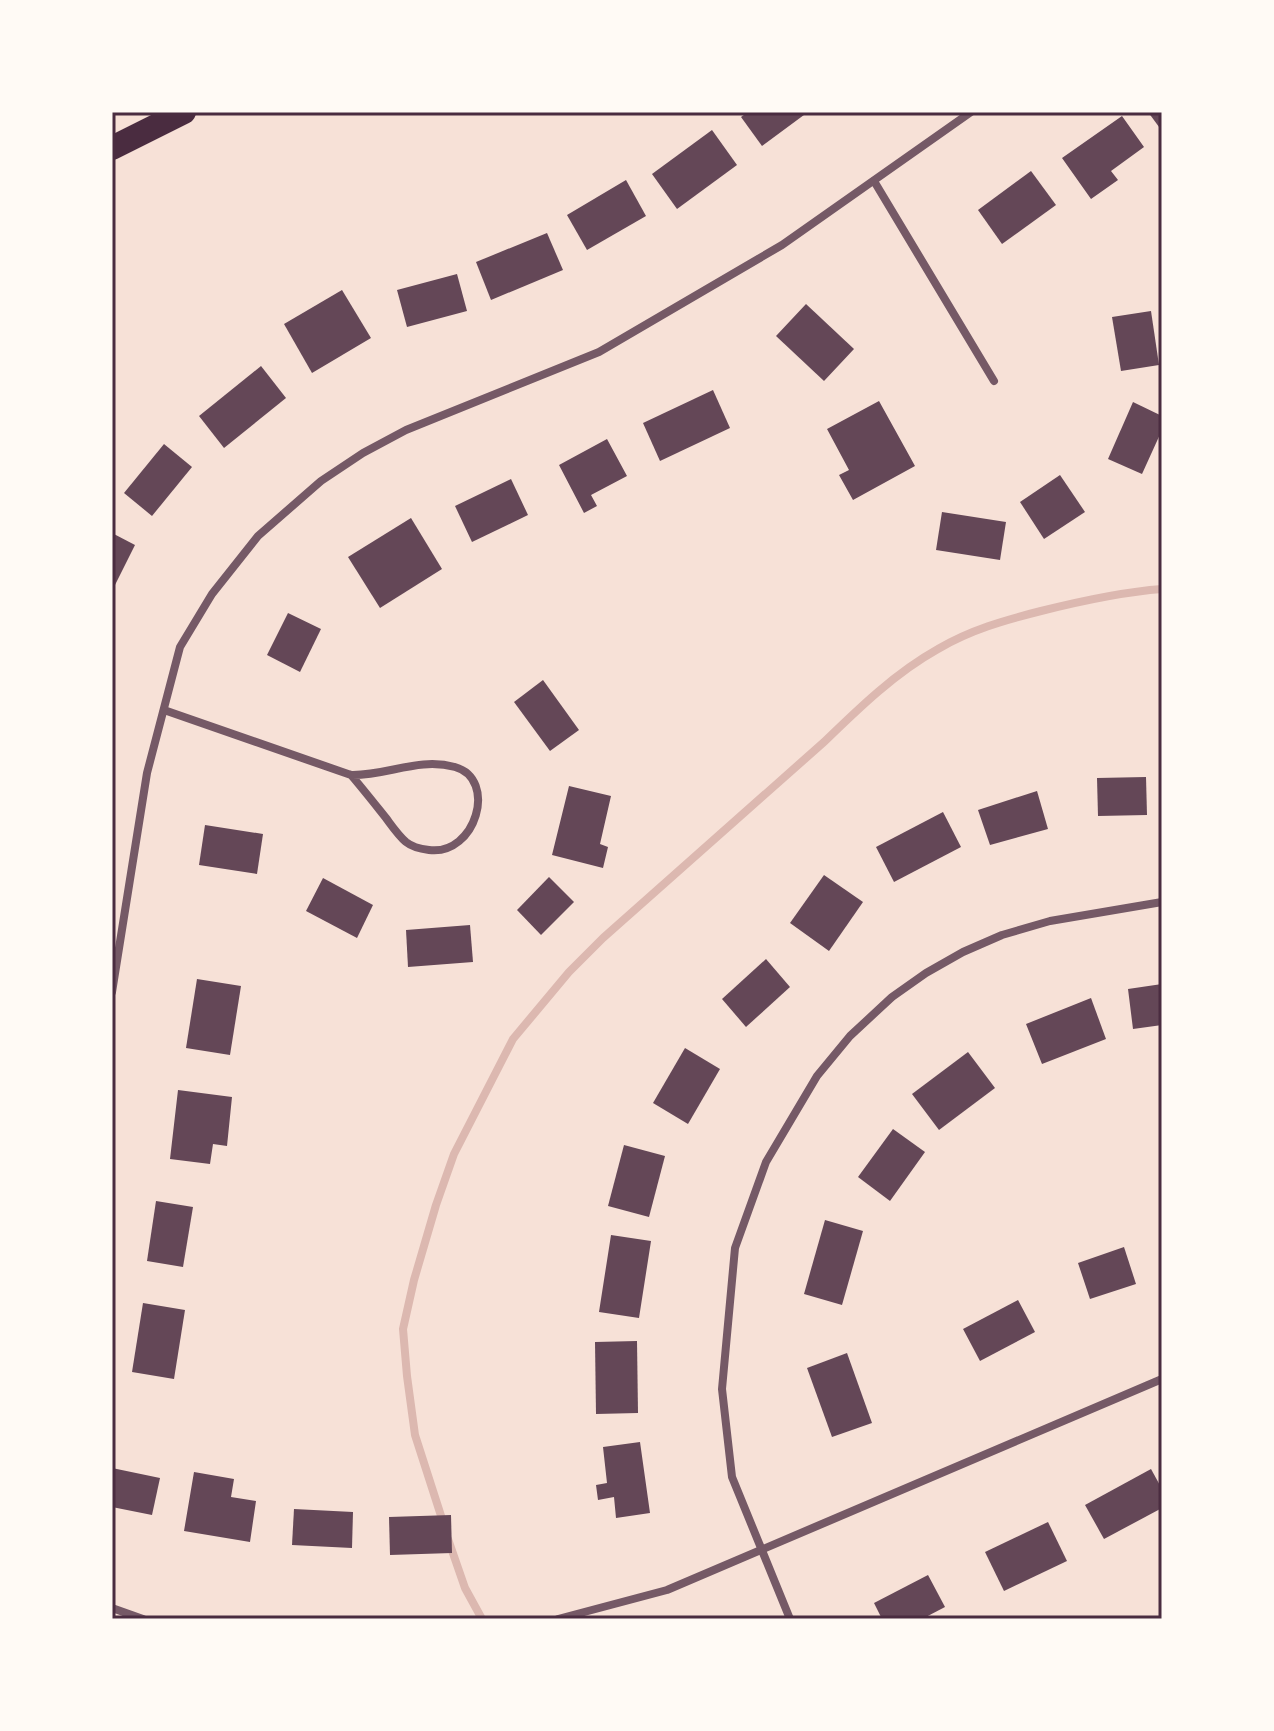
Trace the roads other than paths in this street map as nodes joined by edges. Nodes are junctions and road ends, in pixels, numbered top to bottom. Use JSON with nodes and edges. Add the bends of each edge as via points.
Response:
{"nodes":[{"id":1,"x":184,"y":112,"type":"edge"},
{"id":2,"x":971,"y":112,"type":"edge"},
{"id":3,"x":112,"y":148,"type":"edge"},
{"id":4,"x":874,"y":181,"type":"junction"},
{"id":5,"x":994,"y":381,"type":"dead end"},
{"id":6,"x":164,"y":710,"type":"junction"},
{"id":7,"x":351,"y":775,"type":"junction"},
{"id":8,"x":1162,"y":902,"type":"edge"},
{"id":9,"x":112,"y":992,"type":"edge"},
{"id":10,"x":1162,"y":1379,"type":"edge"},
{"id":11,"x":761,"y":1551,"type":"junction"},
{"id":12,"x":112,"y":1608,"type":"edge"},
{"id":13,"x":143,"y":1619,"type":"edge"},
{"id":14,"x":558,"y":1619,"type":"edge"},
{"id":15,"x":790,"y":1619,"type":"edge"}],
"edges":[{"from":1,"to":3,"type":"highway"},
{"from":2,"to":4,"type":"street"},
{"from":4,"to":5,"type":"street"},
{"from":4,"to":6,"type":"street","via":[[782,245],[599,352],[406,430],[321,481],[258,536],[212,594],[180,647]]},
{"from":6,"to":7,"type":"street"},
{"from":6,"to":9,"type":"street","via":[[147,773]]},
{"from":7,"to":7,"type":"street","via":[[423,763],[463,770],[478,796],[473,825],[448,849],[414,846]]},
{"from":8,"to":11,"type":"street","via":[[1050,921],[963,952],[892,997],[817,1076],[766,1162],[735,1248],[722,1389],[732,1477]]},
{"from":10,"to":11,"type":"street"},
{"from":11,"to":14,"type":"street","via":[[667,1590]]},
{"from":11,"to":15,"type":"street"},
{"from":12,"to":13,"type":"street"}]}
